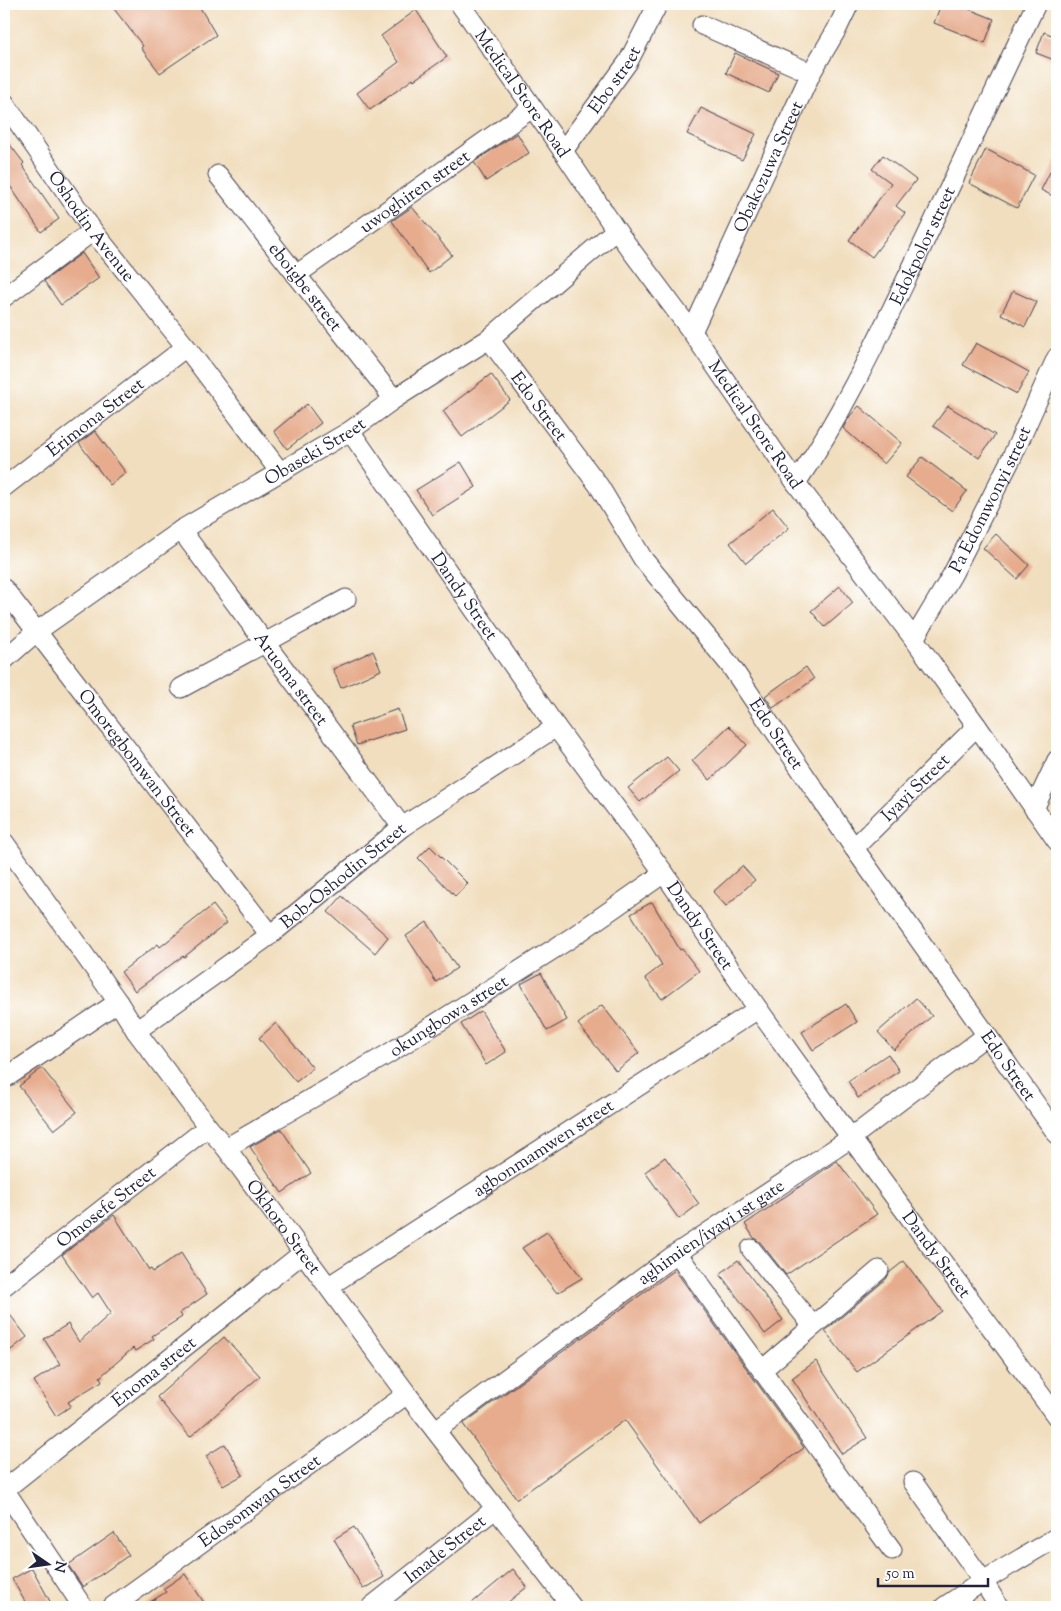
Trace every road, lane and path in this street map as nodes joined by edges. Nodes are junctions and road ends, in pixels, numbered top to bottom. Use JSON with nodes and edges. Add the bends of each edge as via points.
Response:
{"nodes":[{"id":1,"x":460,"y":4,"type":"edge"},
{"id":2,"x":658,"y":4,"type":"edge"},
{"id":3,"x":849,"y":4,"type":"edge"},
{"id":4,"x":1036,"y":4,"type":"edge"},
{"id":5,"x":702,"y":25,"type":"dead end"},
{"id":6,"x":811,"y":73,"type":"junction"},
{"id":7,"x":4,"y":104,"type":"edge"},
{"id":8,"x":532,"y":108,"type":"junction"},
{"id":9,"x":563,"y":150,"type":"junction"},
{"id":10,"x":218,"y":175,"type":"dead end"},
{"id":11,"x":616,"y":230,"type":"junction"},
{"id":12,"x":93,"y":232,"type":"junction"},
{"id":13,"x":296,"y":275,"type":"junction"},
{"id":14,"x":4,"y":297,"type":"edge"},
{"id":15,"x":692,"y":332,"type":"junction"},
{"id":16,"x":489,"y":339,"type":"junction"},
{"id":17,"x":186,"y":347,"type":"junction"},
{"id":18,"x":1057,"y":356,"type":"edge"},
{"id":19,"x":394,"y":398,"type":"junction"},
{"id":20,"x":350,"y":431,"type":"junction"},
{"id":21,"x":280,"y":472,"type":"junction"},
{"id":22,"x":796,"y":484,"type":"junction"},
{"id":23,"x":4,"y":487,"type":"edge"},
{"id":24,"x":181,"y":530,"type":"junction"},
{"id":25,"x":4,"y":590,"type":"edge"},
{"id":26,"x":346,"y":599,"type":"dead end"},
{"id":27,"x":36,"y":632,"type":"junction"},
{"id":28,"x":914,"y":639,"type":"junction"},
{"id":29,"x":265,"y":642,"type":"junction"},
{"id":30,"x":4,"y":660,"type":"edge"},
{"id":31,"x":181,"y":688,"type":"dead end"},
{"id":32,"x":977,"y":726,"type":"junction"},
{"id":33,"x":556,"y":727,"type":"junction"},
{"id":34,"x":1057,"y":760,"type":"edge"},
{"id":35,"x":1034,"y":809,"type":"junction"},
{"id":36,"x":402,"y":827,"type":"junction"},
{"id":37,"x":1057,"y":841,"type":"edge"},
{"id":38,"x":4,"y":842,"type":"edge"},
{"id":39,"x":854,"y":848,"type":"junction"},
{"id":40,"x":664,"y":873,"type":"junction"},
{"id":41,"x":270,"y":935,"type":"junction"},
{"id":42,"x":118,"y":1002,"type":"junction"},
{"id":43,"x":758,"y":1009,"type":"junction"},
{"id":44,"x":136,"y":1031,"type":"junction"},
{"id":45,"x":987,"y":1035,"type":"junction"},
{"id":46,"x":4,"y":1079,"type":"edge"},
{"id":47,"x":208,"y":1128,"type":"junction"},
{"id":48,"x":1057,"y":1134,"type":"edge"},
{"id":49,"x":851,"y":1138,"type":"junction"},
{"id":50,"x":226,"y":1148,"type":"junction"},
{"id":51,"x":751,"y":1250,"type":"dead end"},
{"id":52,"x":302,"y":1253,"type":"junction"},
{"id":53,"x":677,"y":1253,"type":"junction"},
{"id":54,"x":879,"y":1270,"type":"dead end"},
{"id":55,"x":4,"y":1286,"type":"edge"},
{"id":56,"x":329,"y":1286,"type":"junction"},
{"id":57,"x":813,"y":1326,"type":"junction"},
{"id":58,"x":762,"y":1370,"type":"junction"},
{"id":59,"x":407,"y":1394,"type":"junction"},
{"id":60,"x":1057,"y":1417,"type":"edge"},
{"id":61,"x":436,"y":1430,"type":"junction"},
{"id":62,"x":913,"y":1482,"type":"dead end"},
{"id":63,"x":4,"y":1489,"type":"edge"},
{"id":64,"x":495,"y":1509,"type":"junction"},
{"id":65,"x":1057,"y":1537,"type":"edge"},
{"id":66,"x":892,"y":1550,"type":"dead end"},
{"id":67,"x":983,"y":1581,"type":"junction"},
{"id":68,"x":82,"y":1607,"type":"edge"},
{"id":69,"x":112,"y":1607,"type":"edge"},
{"id":70,"x":371,"y":1607,"type":"edge"},
{"id":71,"x":572,"y":1607,"type":"edge"},
{"id":72,"x":944,"y":1607,"type":"edge"},
{"id":73,"x":999,"y":1607,"type":"edge"}],
"edges":[{"from":1,"to":8,"type":"street","name":"Medical Store Road"},
{"from":2,"to":9,"type":"street","name":"Ebo street","via":[[628,62]]},
{"from":3,"to":6,"type":"street","name":"Obakozuwa Street"},
{"from":4,"to":22,"type":"street","name":"Edokpolor street","via":[[844,405]]},
{"from":5,"to":6,"type":"street"},
{"from":6,"to":15,"type":"street","name":"Obakozuwa Street"},
{"from":7,"to":12,"type":"street","name":"Oshodin Avenue"},
{"from":8,"to":9,"type":"street","name":"Medical Store Road"},
{"from":8,"to":13,"type":"street","name":"uwoghiren street"},
{"from":9,"to":11,"type":"street","name":"Medical Store Road"},
{"from":10,"to":13,"type":"street","name":"eboigbe street"},
{"from":11,"to":15,"type":"street","name":"Medical Store Road"},
{"from":11,"to":16,"type":"street","name":"Obaseki Street"},
{"from":12,"to":14,"type":"street"},
{"from":12,"to":17,"type":"street","name":"Oshodin Avenue"},
{"from":13,"to":19,"type":"street","name":"eboigbe street"},
{"from":15,"to":22,"type":"street","name":"Medical Store Road"},
{"from":16,"to":19,"type":"street","name":"Obaseki Street"},
{"from":16,"to":39,"type":"street","name":"Edo Street","via":[[599,486],[643,558],[730,666]]},
{"from":17,"to":21,"type":"street","name":"Oshodin Avenue"},
{"from":17,"to":23,"type":"street","name":"Erimona Street"},
{"from":18,"to":28,"type":"street","name":"Pa Edomwonyi street","via":[[1012,457],[952,575]]},
{"from":19,"to":20,"type":"street","name":"Obaseki Street"},
{"from":20,"to":21,"type":"street","name":"Obaseki Street"},
{"from":20,"to":33,"type":"street","name":"Dandy Street"},
{"from":21,"to":24,"type":"street","name":"Obaseki Street"},
{"from":22,"to":28,"type":"street","name":"Medical Store Road"},
{"from":24,"to":27,"type":"street","name":"Obaseki Street"},
{"from":24,"to":29,"type":"street","name":"Aruoma street"},
{"from":25,"to":27,"type":"street","name":"Omoregbomwan Street"},
{"from":26,"to":29,"type":"street"},
{"from":27,"to":30,"type":"street","name":"Obaseki Street"},
{"from":27,"to":41,"type":"street","name":"Omoregbomwan Street"},
{"from":28,"to":32,"type":"street","name":"Medical Store Road"},
{"from":29,"to":31,"type":"street"},
{"from":29,"to":36,"type":"street","name":"Aruoma street"},
{"from":32,"to":35,"type":"street","name":"Medical Store Road"},
{"from":32,"to":39,"type":"street","name":"Iyayi Street"},
{"from":33,"to":36,"type":"street","name":"Bob-Oshodin Street"},
{"from":33,"to":40,"type":"street","name":"Dandy Street"},
{"from":34,"to":35,"type":"street"},
{"from":35,"to":37,"type":"street","name":"Medical Store Road"},
{"from":36,"to":41,"type":"street","name":"Bob-Oshodin Street"},
{"from":38,"to":42,"type":"street","name":"Okhoro Street"},
{"from":39,"to":45,"type":"street","name":"Edo Street"},
{"from":40,"to":43,"type":"street","name":"Dandy Street"},
{"from":40,"to":50,"type":"street","name":"okungbowa street","via":[[571,938],[388,1054]]},
{"from":41,"to":44,"type":"street","name":"Bob-Oshodin Street"},
{"from":42,"to":44,"type":"street","name":"Okhoro Street"},
{"from":42,"to":46,"type":"street"},
{"from":43,"to":49,"type":"street","name":"Dandy Street"},
{"from":43,"to":56,"type":"street","name":"agbonmamwen street"},
{"from":44,"to":47,"type":"street","name":"Okhoro Street"},
{"from":45,"to":48,"type":"street","name":"Edo Street"},
{"from":45,"to":49,"type":"street","name":"aghimien/iyayi 1st gate"},
{"from":47,"to":50,"type":"street","name":"Okhoro Street"},
{"from":47,"to":55,"type":"street","name":"Omosefe Street"},
{"from":49,"to":53,"type":"street","name":"aghimien/iyayi 1st gate"},
{"from":49,"to":60,"type":"street","name":"Dandy Street"},
{"from":50,"to":52,"type":"street","name":"Okhoro Street"},
{"from":51,"to":57,"type":"street"},
{"from":52,"to":56,"type":"street","name":"Okhoro Street"},
{"from":52,"to":63,"type":"street","name":"Enoma street"},
{"from":53,"to":58,"type":"street"},
{"from":53,"to":61,"type":"street","name":"aghimien/iyayi 1st gate"},
{"from":54,"to":57,"type":"street"},
{"from":56,"to":59,"type":"street","name":"Okhoro Street"},
{"from":57,"to":58,"type":"street"},
{"from":58,"to":66,"type":"street"},
{"from":59,"to":61,"type":"street","name":"Okhoro Street"},
{"from":59,"to":69,"type":"street","name":"Edosomwan Street"},
{"from":61,"to":64,"type":"street","name":"Okhoro Street"},
{"from":62,"to":67,"type":"street"},
{"from":63,"to":68,"type":"street"},
{"from":64,"to":70,"type":"street","name":"Imade Street"},
{"from":64,"to":71,"type":"street","name":"Okhoro Street"},
{"from":65,"to":67,"type":"street"},
{"from":67,"to":72,"type":"street"},
{"from":67,"to":73,"type":"street"}]}
